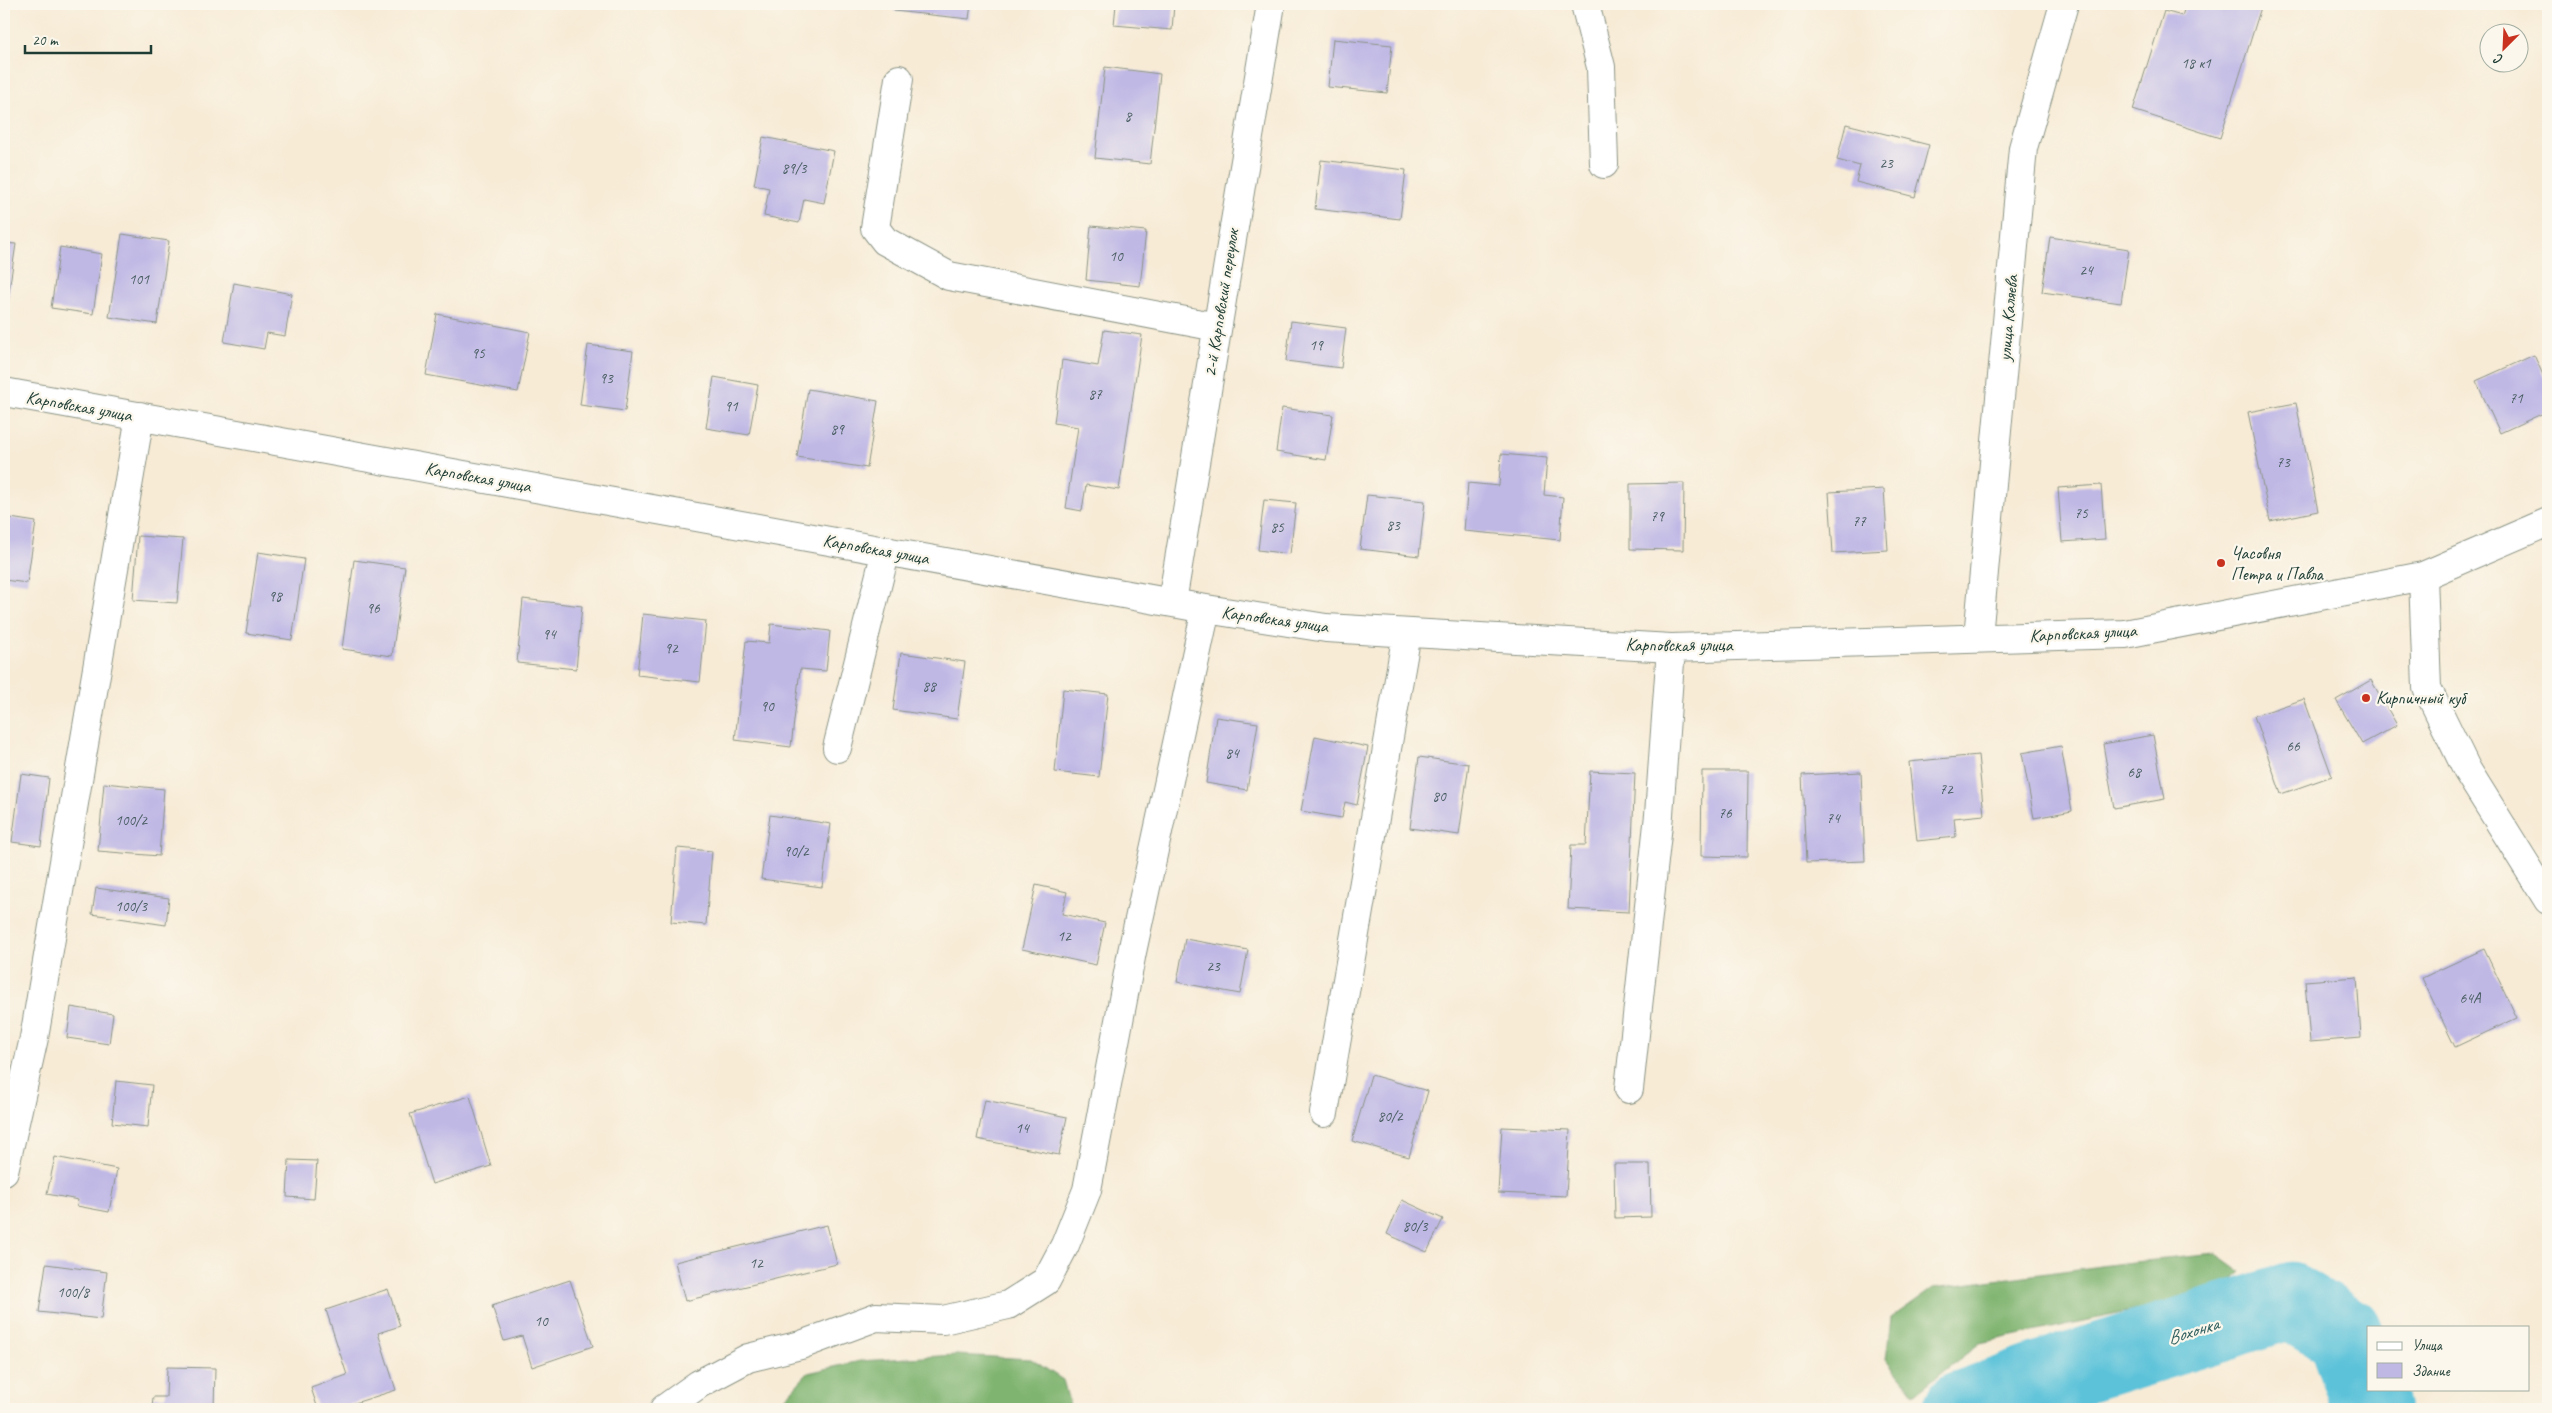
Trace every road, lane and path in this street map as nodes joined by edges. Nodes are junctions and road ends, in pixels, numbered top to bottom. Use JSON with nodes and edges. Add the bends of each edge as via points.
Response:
{"nodes":[{"id":1,"x":1271,"y":4,"type":"edge"},
{"id":2,"x":1585,"y":4,"type":"edge"},
{"id":3,"x":2064,"y":4,"type":"edge"},
{"id":4,"x":899,"y":79,"type":"dead end"},
{"id":5,"x":1604,"y":164,"type":"dead end"},
{"id":6,"x":1217,"y":327,"type":"junction"},
{"id":7,"x":4,"y":392,"type":"edge"},
{"id":8,"x":140,"y":416,"type":"junction"},
{"id":9,"x":2548,"y":522,"type":"edge"},
{"id":10,"x":886,"y":550,"type":"junction"},
{"id":11,"x":2423,"y":576,"type":"junction"},
{"id":12,"x":1172,"y":602,"type":"junction"},
{"id":13,"x":1206,"y":609,"type":"junction"},
{"id":14,"x":1407,"y":633,"type":"junction"},
{"id":15,"x":1978,"y":637,"type":"junction"},
{"id":16,"x":1671,"y":648,"type":"junction"},
{"id":17,"x":837,"y":748,"type":"dead end"},
{"id":18,"x":2548,"y":900,"type":"edge"},
{"id":19,"x":1629,"y":1089,"type":"dead end"},
{"id":20,"x":1324,"y":1113,"type":"dead end"},
{"id":21,"x":4,"y":1171,"type":"edge"},
{"id":22,"x":664,"y":1409,"type":"edge"}],
"edges":[{"from":1,"to":6,"type":"street","name":"2-й Карповский переулок"},
{"from":2,"to":5,"type":"street","via":[[1601,68]]},
{"from":3,"to":15,"type":"street","name":"улица Каляева","via":[[2023,148]]},
{"from":4,"to":6,"type":"street","via":[[876,228],[885,241],[949,276]]},
{"from":6,"to":12,"type":"street","name":"2-й Карповский переулок"},
{"from":7,"to":8,"type":"street","name":"Карповская улица"},
{"from":8,"to":10,"type":"street","name":"Карповская улица"},
{"from":8,"to":21,"type":"street","via":[[36,1028]]},
{"from":9,"to":11,"type":"street","name":"Карповская улица"},
{"from":10,"to":12,"type":"street","name":"Карповская улица"},
{"from":10,"to":17,"type":"street"},
{"from":11,"to":15,"type":"street","name":"Карповская улица","via":[[2125,634]]},
{"from":11,"to":18,"type":"street","via":[[2427,688],[2467,770]]},
{"from":12,"to":13,"type":"street","name":"Карповская улица"},
{"from":13,"to":14,"type":"street","name":"Карповская улица","via":[[1326,628]]},
{"from":13,"to":22,"type":"street","via":[[1132,952],[1087,1190],[1066,1245],[1046,1280],[1008,1305],[943,1320],[876,1317],[801,1345],[748,1358],[699,1384]]},
{"from":14,"to":16,"type":"street","name":"Карповская улица"},
{"from":14,"to":20,"type":"street"},
{"from":15,"to":16,"type":"street","name":"Карповская улица"},
{"from":16,"to":19,"type":"street","via":[[1659,814]]}]}
